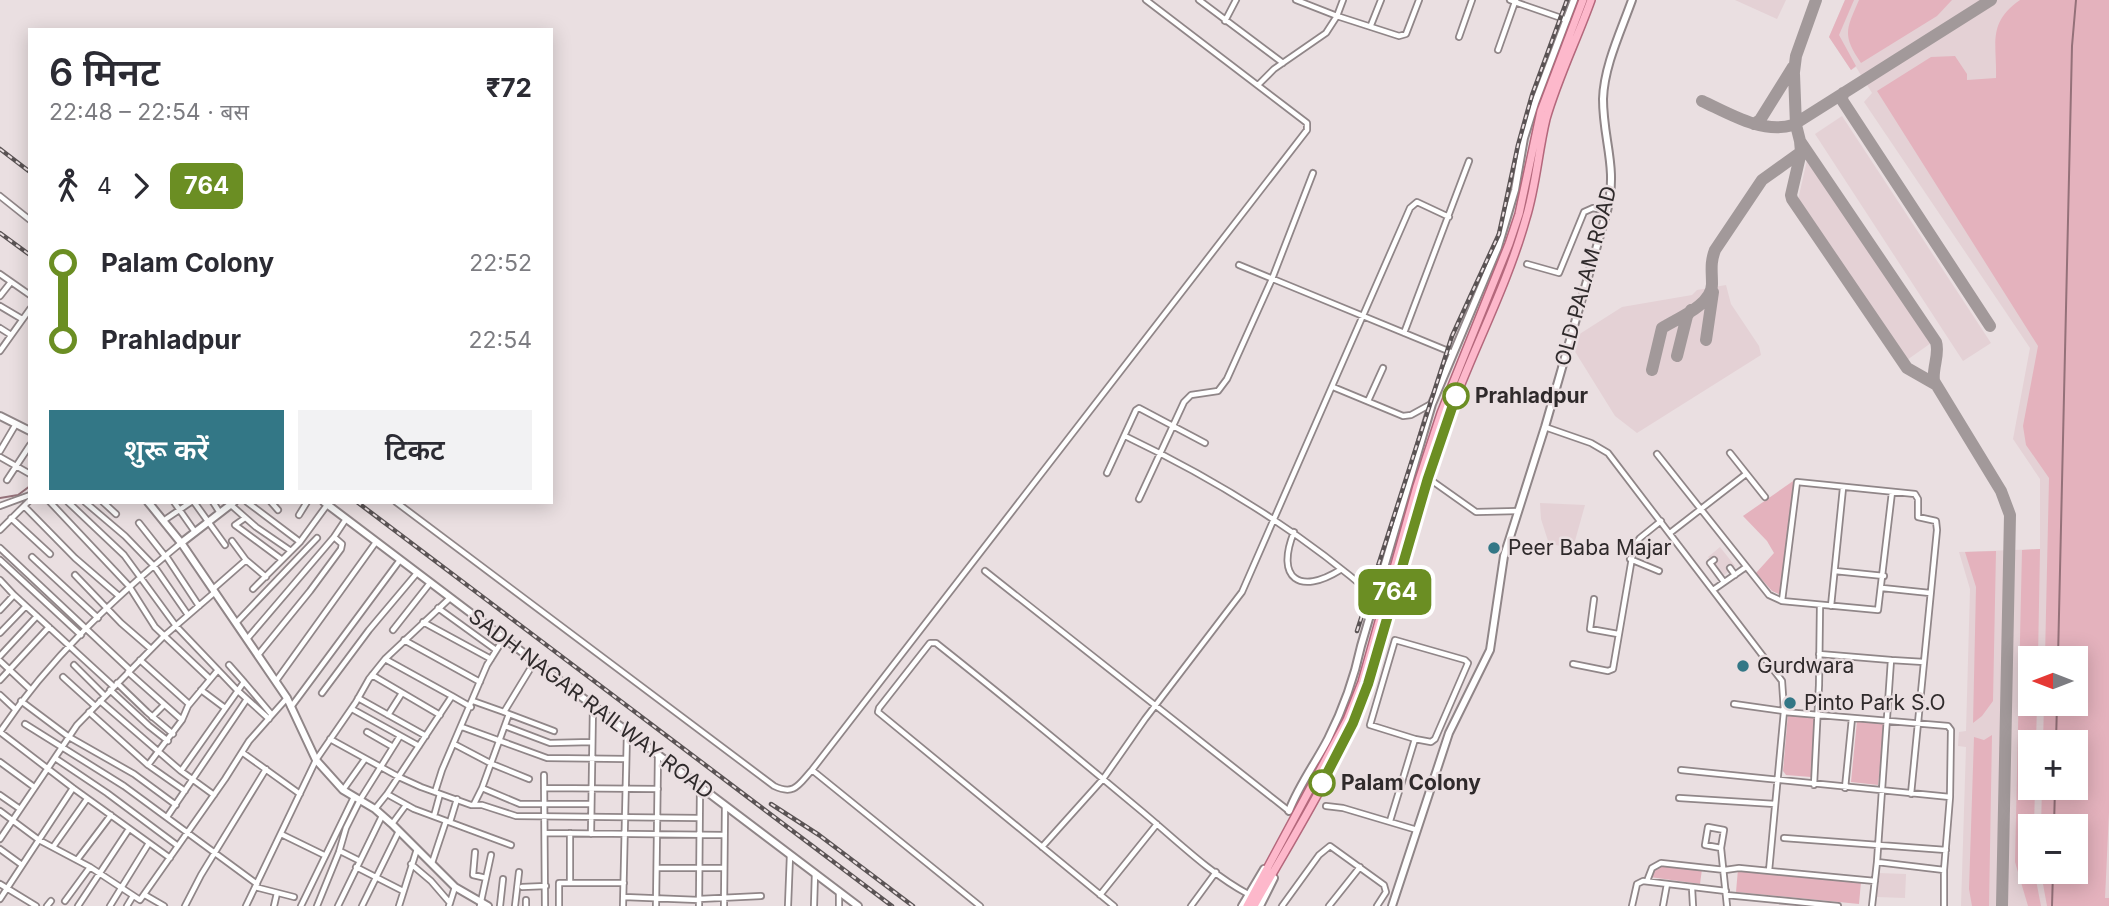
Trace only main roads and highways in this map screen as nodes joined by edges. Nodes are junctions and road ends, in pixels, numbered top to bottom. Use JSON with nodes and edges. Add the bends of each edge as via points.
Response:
{"nodes":[{"id":1,"x":1583,"y":0,"type":"edge"},
{"id":2,"x":1591,"y":0,"type":"edge"},
{"id":3,"x":1282,"y":849,"type":"junction"},
{"id":4,"x":1271,"y":869,"type":"junction"},
{"id":5,"x":1245,"y":906,"type":"edge"},
{"id":6,"x":1254,"y":906,"type":"edge"}],
"edges":[{"from":1,"to":3,"type":"main road","via":[[1541,111],[1519,214],[1417,486],[1362,682]]},
{"from":2,"to":3,"type":"main road","via":[[1548,115],[1524,226],[1428,478],[1368,684],[1353,723]]},
{"from":3,"to":4,"type":"main road"},
{"from":4,"to":5,"type":"main road"},
{"from":4,"to":6,"type":"main road"}]}
